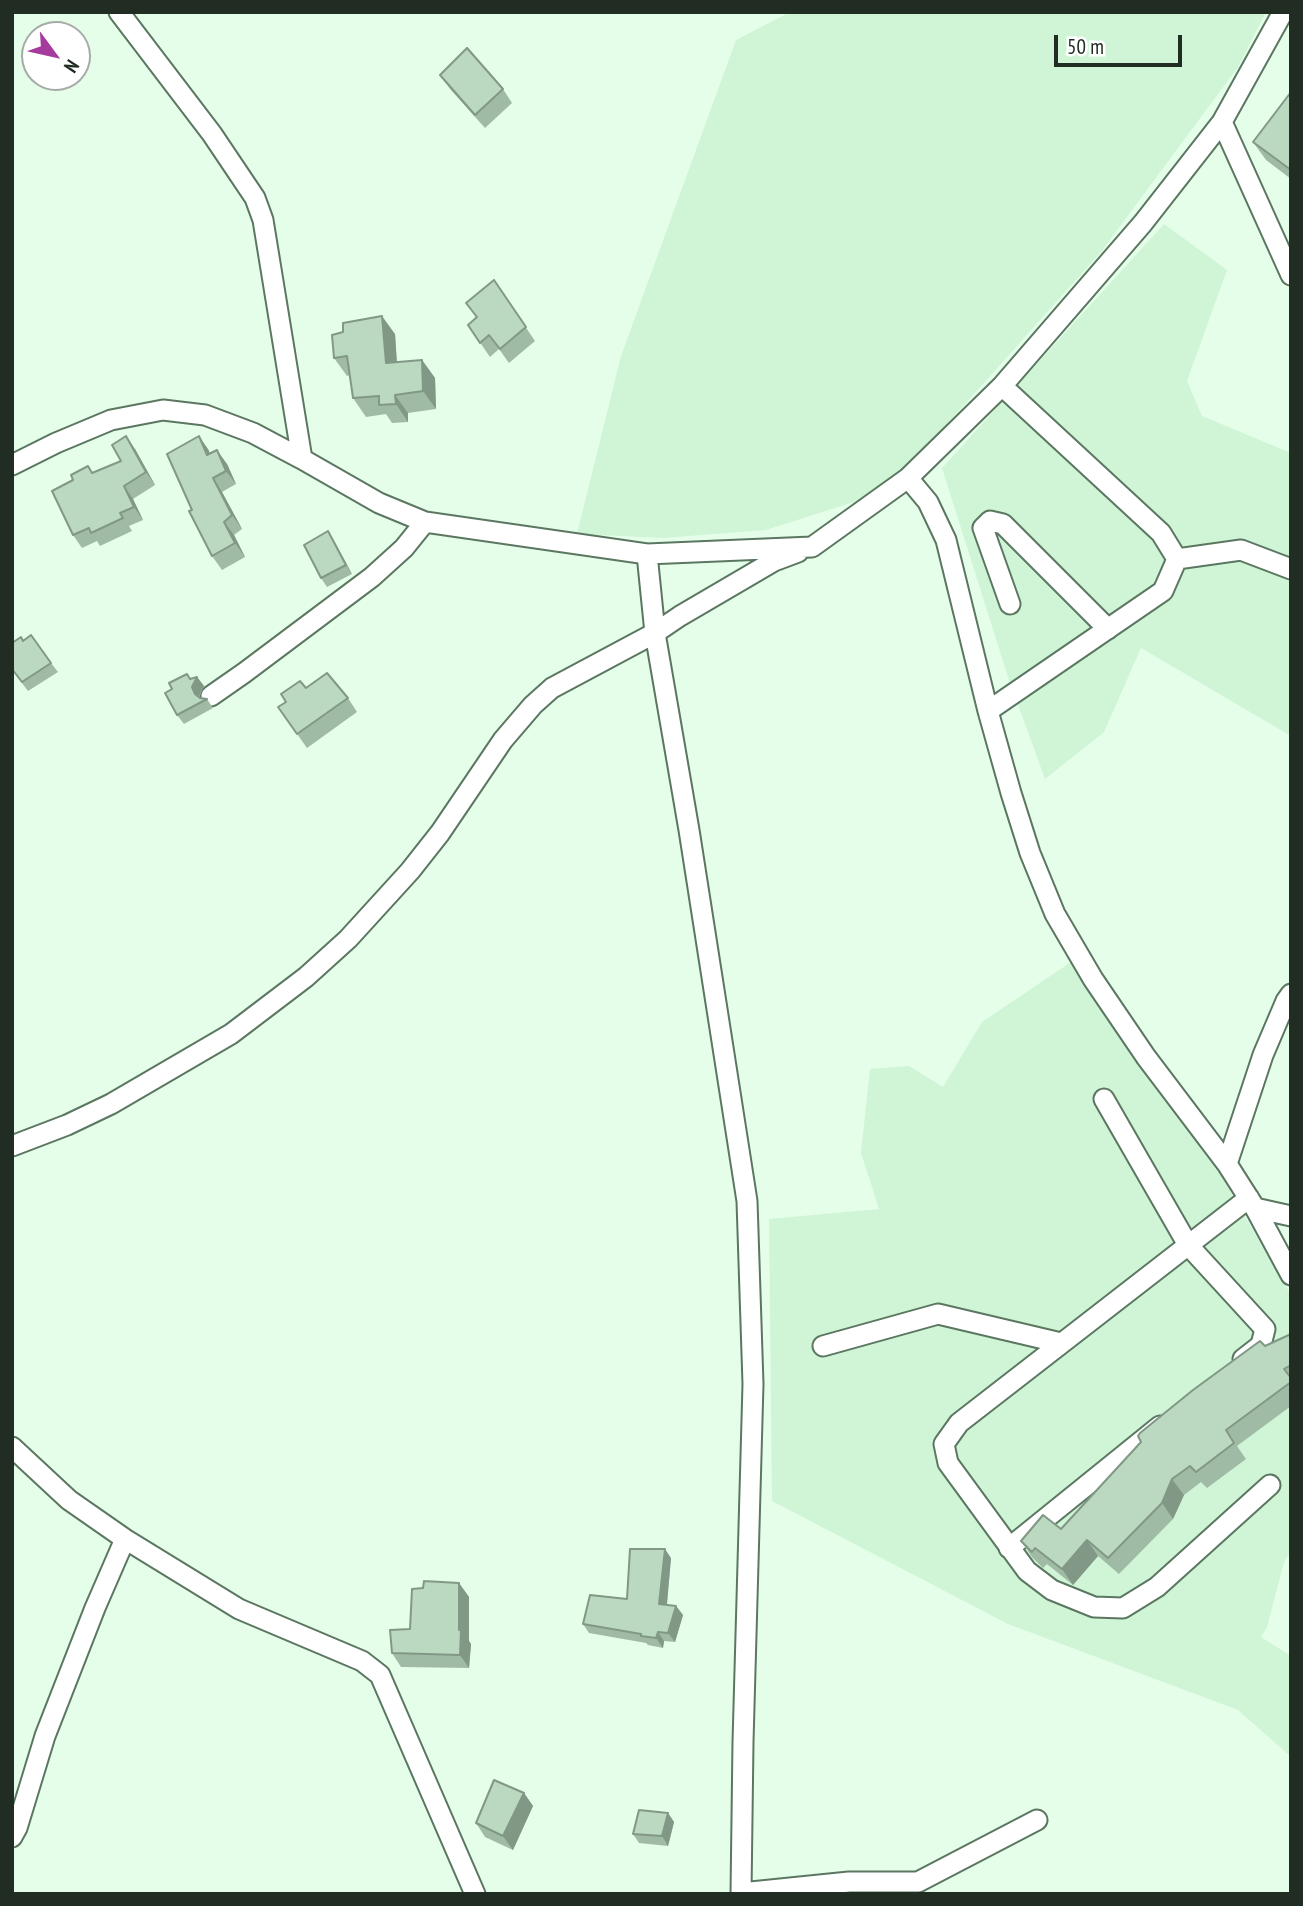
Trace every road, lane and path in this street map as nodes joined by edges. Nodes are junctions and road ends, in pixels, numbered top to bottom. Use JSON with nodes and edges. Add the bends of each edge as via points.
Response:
{"nodes":[{"id":1,"x":119,"y":12,"type":"edge"},
{"id":2,"x":1286,"y":14,"type":"edge"},
{"id":3,"x":1222,"y":122,"type":"junction"},
{"id":4,"x":1291,"y":275,"type":"edge"},
{"id":5,"x":1002,"y":386,"type":"junction"},
{"id":6,"x":303,"y":458,"type":"junction"},
{"id":7,"x":12,"y":465,"type":"edge"},
{"id":8,"x":908,"y":478,"type":"junction"},
{"id":9,"x":425,"y":522,"type":"junction"},
{"id":10,"x":812,"y":547,"type":"junction"},
{"id":11,"x":647,"y":554,"type":"junction"},
{"id":12,"x":1177,"y":559,"type":"junction"},
{"id":13,"x":1291,"y":569,"type":"edge"},
{"id":14,"x":1010,"y":604,"type":"dead end"},
{"id":15,"x":1108,"y":629,"type":"junction"},
{"id":16,"x":655,"y":633,"type":"junction"},
{"id":17,"x":211,"y":696,"type":"dead end"},
{"id":18,"x":988,"y":711,"type":"junction"},
{"id":19,"x":1291,"y":994,"type":"edge"},
{"id":20,"x":1104,"y":1099,"type":"dead end"},
{"id":21,"x":12,"y":1146,"type":"edge"},
{"id":22,"x":1227,"y":1164,"type":"junction"},
{"id":23,"x":1252,"y":1203,"type":"junction"},
{"id":24,"x":1291,"y":1216,"type":"edge"},
{"id":25,"x":1188,"y":1245,"type":"junction"},
{"id":26,"x":1291,"y":1275,"type":"edge"},
{"id":27,"x":1062,"y":1343,"type":"junction"},
{"id":28,"x":823,"y":1346,"type":"dead end"},
{"id":29,"x":1229,"y":1370,"type":"edge"},
{"id":30,"x":1177,"y":1412,"type":"edge"},
{"id":31,"x":12,"y":1447,"type":"edge"},
{"id":32,"x":1270,"y":1485,"type":"dead end"},
{"id":33,"x":125,"y":1539,"type":"junction"},
{"id":34,"x":1009,"y":1548,"type":"junction"},
{"id":35,"x":1037,"y":1820,"type":"dead end"},
{"id":36,"x":12,"y":1837,"type":"edge"},
{"id":37,"x":741,"y":1893,"type":"edge"},
{"id":38,"x":475,"y":1894,"type":"edge"}],
"edges":[{"from":1,"to":6,"type":"street","via":[[255,198],[263,220]]},
{"from":2,"to":3,"type":"street"},
{"from":3,"to":4,"type":"street"},
{"from":3,"to":5,"type":"street","via":[[1143,223]]},
{"from":5,"to":8,"type":"street"},
{"from":5,"to":12,"type":"street","via":[[1161,533]]},
{"from":6,"to":7,"type":"street","via":[[205,415],[163,410],[111,420]]},
{"from":6,"to":9,"type":"street","via":[[379,503]]},
{"from":8,"to":10,"type":"street"},
{"from":8,"to":18,"type":"street","via":[[928,502],[946,540]]},
{"from":9,"to":11,"type":"street"},
{"from":9,"to":17,"type":"street","via":[[372,576]]},
{"from":10,"to":11,"type":"street"},
{"from":10,"to":16,"type":"street","via":[[774,561]]},
{"from":11,"to":16,"type":"street"},
{"from":12,"to":13,"type":"street","via":[[1241,550]]},
{"from":12,"to":15,"type":"street","via":[[1163,592]]},
{"from":14,"to":15,"type":"street","via":[[983,528],[990,521],[1003,524]]},
{"from":15,"to":18,"type":"street"},
{"from":16,"to":21,"type":"street","via":[[552,688],[533,705],[410,871],[306,977],[231,1034],[111,1104]]},
{"from":16,"to":37,"type":"street","via":[[747,1201],[753,1384]]},
{"from":18,"to":22,"type":"street","via":[[1030,853],[1055,914],[1146,1057]]},
{"from":19,"to":22,"type":"street","via":[[1263,1055]]},
{"from":20,"to":25,"type":"street"},
{"from":22,"to":23,"type":"street"},
{"from":23,"to":24,"type":"street"},
{"from":23,"to":25,"type":"street"},
{"from":23,"to":26,"type":"street"},
{"from":25,"to":27,"type":"street"},
{"from":25,"to":29,"type":"street","via":[[1265,1329],[1261,1345]]},
{"from":27,"to":28,"type":"street","via":[[937,1314]]},
{"from":27,"to":34,"type":"street","via":[[959,1423],[944,1444],[948,1463]]},
{"from":30,"to":34,"type":"street"},
{"from":31,"to":33,"type":"street","via":[[69,1500]]},
{"from":32,"to":34,"type":"street","via":[[1157,1587],[1123,1608],[1094,1607],[1052,1590],[1027,1571]]},
{"from":33,"to":36,"type":"street","via":[[46,1736]]},
{"from":33,"to":38,"type":"street","via":[[239,1609],[362,1661],[380,1675]]},
{"from":35,"to":37,"type":"street","via":[[918,1882],[849,1882]]}]}
